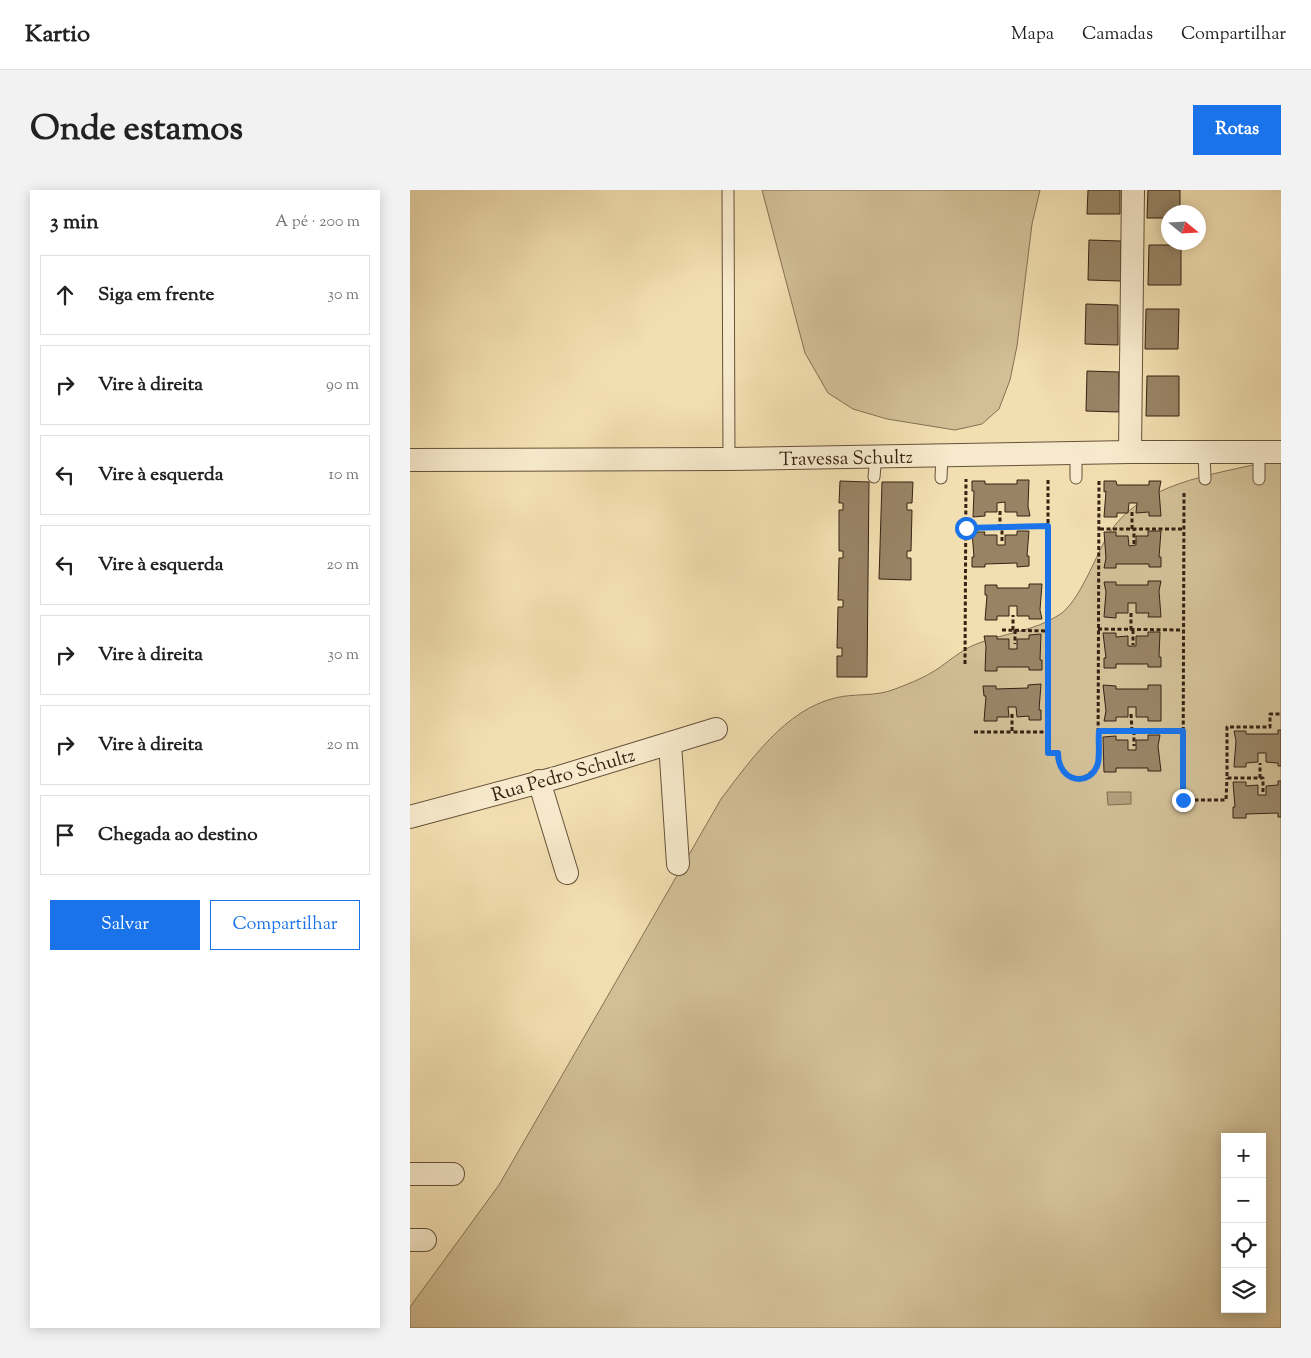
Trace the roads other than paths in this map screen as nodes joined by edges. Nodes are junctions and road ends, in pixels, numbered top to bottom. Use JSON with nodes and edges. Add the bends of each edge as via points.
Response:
{"nodes":[{"id":1,"x":1132,"y":190,"type":"edge"},
{"id":2,"x":728,"y":191,"type":"edge"},
{"id":3,"x":1130,"y":452,"type":"junction"},
{"id":4,"x":1204,"y":452,"type":"junction"},
{"id":5,"x":1258,"y":452,"type":"junction"},
{"id":6,"x":1281,"y":452,"type":"edge"},
{"id":7,"x":1076,"y":453,"type":"junction"},
{"id":8,"x":942,"y":455,"type":"junction"},
{"id":9,"x":729,"y":459,"type":"junction"},
{"id":10,"x":410,"y":460,"type":"edge"},
{"id":11,"x":941,"y":478,"type":"dead end"},
{"id":12,"x":1076,"y":478,"type":"dead end"},
{"id":13,"x":1205,"y":479,"type":"dead end"},
{"id":14,"x":1259,"y":479,"type":"dead end"},
{"id":15,"x":716,"y":729,"type":"dead end"},
{"id":16,"x":670,"y":743,"type":"junction"},
{"id":17,"x":539,"y":781,"type":"junction"},
{"id":18,"x":410,"y":817,"type":"edge"},
{"id":19,"x":678,"y":864,"type":"dead end"},
{"id":20,"x":567,"y":872,"type":"dead end"},
{"id":21,"x":410,"y":1174,"type":"edge"},
{"id":22,"x":453,"y":1174,"type":"dead end"}],
"edges":[{"from":1,"to":3,"type":"street"},
{"from":2,"to":9,"type":"lane"},
{"from":3,"to":4,"type":"street","name":"Travessa Schultz"},
{"from":3,"to":7,"type":"street","name":"Travessa Schultz"},
{"from":4,"to":5,"type":"street","name":"Travessa Schultz"},
{"from":4,"to":13,"type":"lane"},
{"from":5,"to":6,"type":"street","name":"Travessa Schultz"},
{"from":5,"to":14,"type":"lane"},
{"from":7,"to":8,"type":"street","name":"Travessa Schultz"},
{"from":7,"to":12,"type":"lane"},
{"from":8,"to":9,"type":"street","name":"Travessa Schultz","via":[[875,467]]},
{"from":8,"to":11,"type":"lane"},
{"from":9,"to":10,"type":"street","name":"Travessa Schultz"},
{"from":15,"to":16,"type":"street","name":"Rua Pedro Schultz"},
{"from":16,"to":17,"type":"street","name":"Rua Pedro Schultz"},
{"from":16,"to":19,"type":"street"},
{"from":17,"to":18,"type":"street","name":"Rua Pedro Schultz"},
{"from":17,"to":20,"type":"street"},
{"from":21,"to":22,"type":"street"}]}
